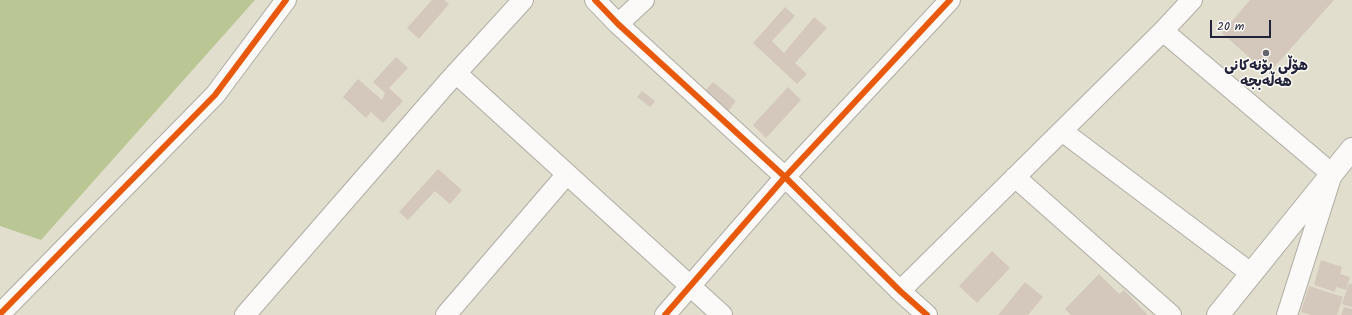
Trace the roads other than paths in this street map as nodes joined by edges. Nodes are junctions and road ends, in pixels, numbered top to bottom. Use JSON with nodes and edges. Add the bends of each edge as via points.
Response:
{"nodes":[{"id":1,"x":286,"y":0,"type":"edge"},
{"id":2,"x":523,"y":0,"type":"edge"},
{"id":3,"x":595,"y":0,"type":"edge"},
{"id":4,"x":644,"y":0,"type":"edge"},
{"id":5,"x":950,"y":0,"type":"edge"},
{"id":6,"x":1192,"y":0,"type":"edge"},
{"id":7,"x":618,"y":24,"type":"junction"},
{"id":8,"x":1163,"y":31,"type":"junction"},
{"id":9,"x":456,"y":73,"type":"junction"},
{"id":10,"x":1062,"y":131,"type":"junction"},
{"id":11,"x":1352,"y":149,"type":"edge"},
{"id":12,"x":567,"y":174,"type":"junction"},
{"id":13,"x":1332,"y":174,"type":"junction"},
{"id":14,"x":785,"y":177,"type":"junction"},
{"id":15,"x":1015,"y":178,"type":"junction"},
{"id":16,"x":1252,"y":274,"type":"junction"},
{"id":17,"x":690,"y":286,"type":"junction"},
{"id":18,"x":900,"y":291,"type":"junction"},
{"id":19,"x":0,"y":314,"type":"edge"},
{"id":20,"x":249,"y":314,"type":"edge"},
{"id":21,"x":446,"y":315,"type":"edge"},
{"id":22,"x":664,"y":315,"type":"edge"},
{"id":23,"x":722,"y":315,"type":"edge"},
{"id":24,"x":927,"y":315,"type":"edge"},
{"id":25,"x":1171,"y":315,"type":"edge"},
{"id":26,"x":1218,"y":315,"type":"edge"},
{"id":27,"x":1287,"y":315,"type":"edge"}],
"edges":[{"from":1,"to":19,"type":"street","via":[[215,94]]},
{"from":2,"to":9,"type":"street"},
{"from":3,"to":7,"type":"street"},
{"from":4,"to":7,"type":"street"},
{"from":5,"to":14,"type":"street"},
{"from":6,"to":8,"type":"street"},
{"from":7,"to":14,"type":"street"},
{"from":8,"to":10,"type":"street"},
{"from":8,"to":13,"type":"street"},
{"from":9,"to":12,"type":"street"},
{"from":9,"to":20,"type":"street"},
{"from":10,"to":15,"type":"street"},
{"from":10,"to":16,"type":"street"},
{"from":11,"to":13,"type":"street"},
{"from":12,"to":17,"type":"street"},
{"from":12,"to":21,"type":"street"},
{"from":13,"to":16,"type":"street"},
{"from":13,"to":27,"type":"street"},
{"from":14,"to":17,"type":"street"},
{"from":14,"to":18,"type":"street"},
{"from":15,"to":18,"type":"street"},
{"from":15,"to":25,"type":"street"},
{"from":16,"to":26,"type":"street"},
{"from":17,"to":22,"type":"street"},
{"from":17,"to":23,"type":"street"},
{"from":18,"to":24,"type":"street"}]}
